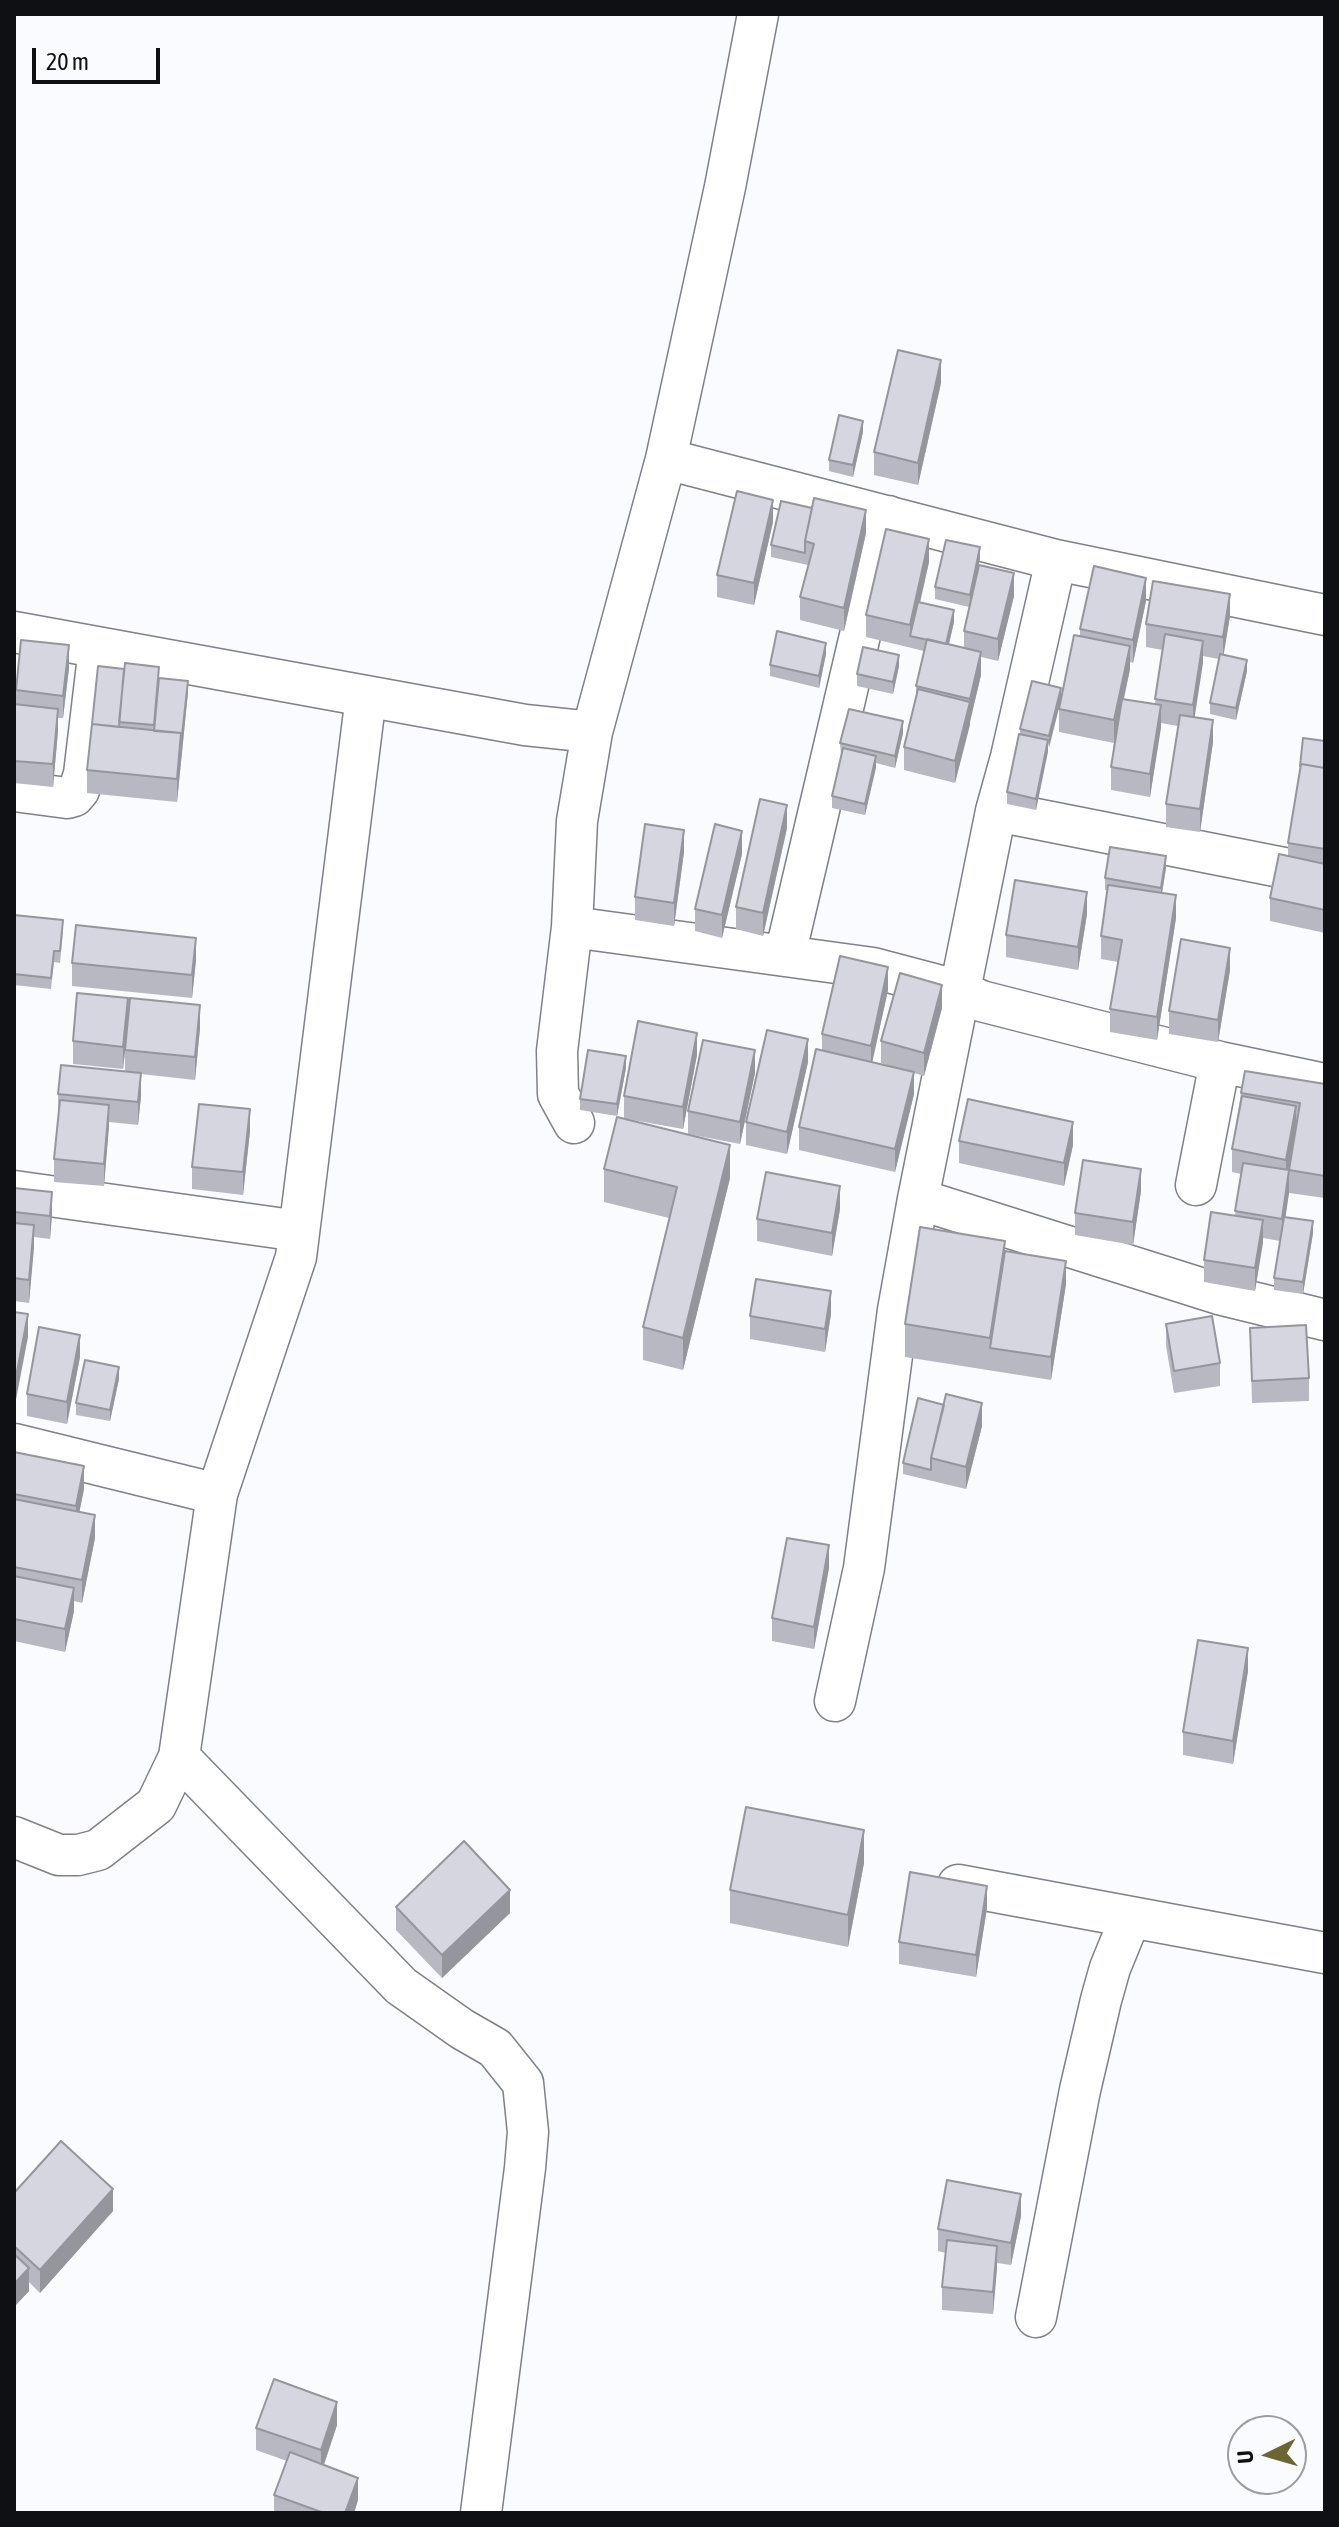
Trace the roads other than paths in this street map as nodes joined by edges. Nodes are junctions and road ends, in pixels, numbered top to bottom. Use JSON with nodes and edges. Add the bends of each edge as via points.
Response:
{"nodes":[{"id":1,"x":758,"y":14,"type":"edge"},
{"id":2,"x":666,"y":459,"type":"junction"},
{"id":3,"x":888,"y":516,"type":"junction"},
{"id":4,"x":1056,"y":560,"type":"junction"},
{"id":5,"x":1325,"y":615,"type":"edge"},
{"id":6,"x":14,"y":632,"type":"edge"},
{"id":7,"x":99,"y":648,"type":"junction"},
{"id":8,"x":366,"y":696,"type":"junction"},
{"id":9,"x":592,"y":732,"type":"junction"},
{"id":10,"x":14,"y":791,"type":"edge"},
{"id":11,"x":996,"y":811,"type":"junction"},
{"id":12,"x":1325,"y":876,"type":"edge"},
{"id":13,"x":572,"y":927,"type":"junction"},
{"id":14,"x":785,"y":955,"type":"junction"},
{"id":15,"x":960,"y":991,"type":"junction"},
{"id":16,"x":1220,"y":1062,"type":"junction"},
{"id":17,"x":1325,"y":1084,"type":"edge"},
{"id":18,"x":574,"y":1123,"type":"dead end"},
{"id":19,"x":1196,"y":1185,"type":"dead end"},
{"id":20,"x":14,"y":1191,"type":"edge"},
{"id":21,"x":918,"y":1199,"type":"junction"},
{"id":22,"x":299,"y":1231,"type":"junction"},
{"id":23,"x":1325,"y":1320,"type":"edge"},
{"id":24,"x":14,"y":1444,"type":"edge"},
{"id":25,"x":217,"y":1494,"type":"junction"},
{"id":26,"x":835,"y":1701,"type":"dead end"},
{"id":27,"x":179,"y":1757,"type":"junction"},
{"id":28,"x":14,"y":1837,"type":"edge"},
{"id":29,"x":958,"y":1885,"type":"edge"},
{"id":30,"x":1130,"y":1919,"type":"junction"},
{"id":31,"x":1325,"y":1953,"type":"edge"},
{"id":32,"x":1036,"y":2317,"type":"dead end"},
{"id":33,"x":481,"y":2513,"type":"edge"}],
"edges":[{"from":1,"to":2,"type":"street"},
{"from":2,"to":3,"type":"street"},
{"from":2,"to":9,"type":"street"},
{"from":3,"to":4,"type":"street"},
{"from":3,"to":14,"type":"street"},
{"from":4,"to":5,"type":"street"},
{"from":4,"to":11,"type":"street"},
{"from":6,"to":7,"type":"street"},
{"from":7,"to":8,"type":"street"},
{"from":7,"to":10,"type":"street","via":[[79,790],[67,798]]},
{"from":8,"to":9,"type":"street"},
{"from":8,"to":22,"type":"street"},
{"from":9,"to":13,"type":"street","via":[[577,821]]},
{"from":11,"to":12,"type":"street"},
{"from":11,"to":15,"type":"street"},
{"from":13,"to":14,"type":"street"},
{"from":13,"to":18,"type":"street","via":[[557,1065],[558,1094]]},
{"from":14,"to":15,"type":"street","via":[[873,968]]},
{"from":15,"to":16,"type":"street","via":[[981,1001]]},
{"from":15,"to":21,"type":"street"},
{"from":16,"to":17,"type":"street"},
{"from":16,"to":19,"type":"street"},
{"from":20,"to":22,"type":"street"},
{"from":21,"to":23,"type":"street","via":[[1219,1294]]},
{"from":21,"to":26,"type":"street","via":[[864,1568]]},
{"from":22,"to":25,"type":"street","via":[[296,1257]]},
{"from":24,"to":25,"type":"street"},
{"from":25,"to":27,"type":"street"},
{"from":27,"to":28,"type":"street","via":[[156,1805],[98,1850],[59,1855]]},
{"from":27,"to":33,"type":"street","via":[[401,1986],[495,2048],[523,2083],[525,2168]]},
{"from":29,"to":30,"type":"street"},
{"from":30,"to":31,"type":"street"},
{"from":30,"to":32,"type":"street","via":[[1101,2000]]}]}
